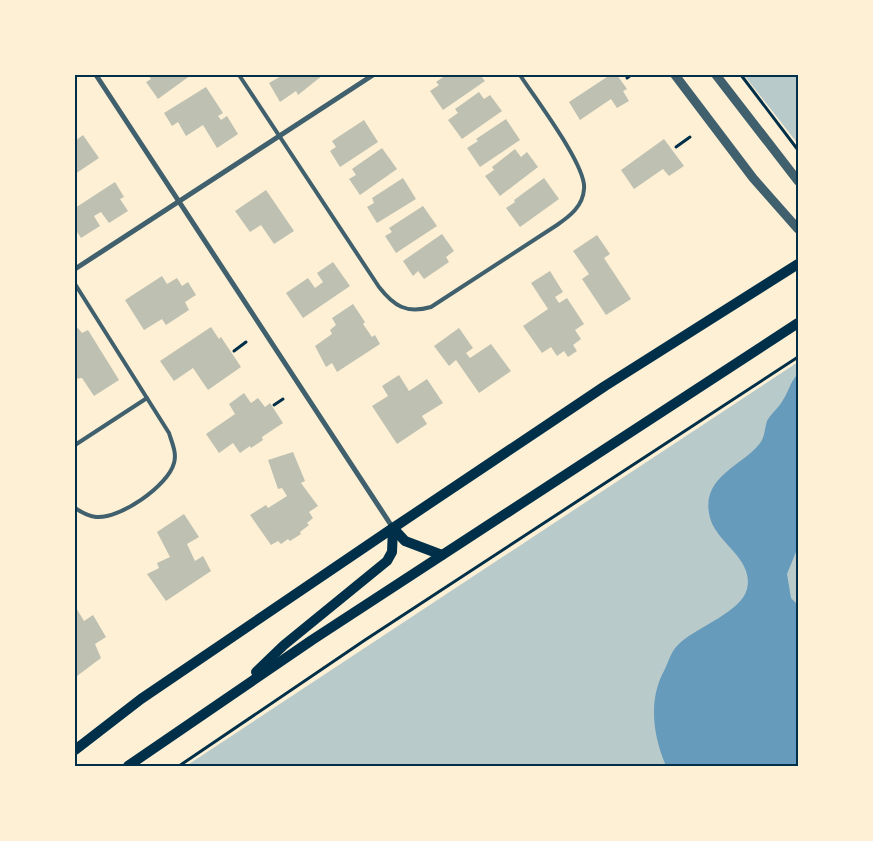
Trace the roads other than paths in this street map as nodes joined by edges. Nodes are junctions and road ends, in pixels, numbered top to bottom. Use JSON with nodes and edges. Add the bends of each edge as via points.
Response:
{"nodes":[{"id":1,"x":96,"y":75,"type":"edge"},
{"id":2,"x":239,"y":75,"type":"edge"},
{"id":3,"x":373,"y":75,"type":"edge"},
{"id":4,"x":520,"y":75,"type":"edge"},
{"id":5,"x":675,"y":75,"type":"edge"},
{"id":6,"x":716,"y":75,"type":"edge"},
{"id":7,"x":279,"y":137,"type":"junction"},
{"id":8,"x":798,"y":181,"type":"edge"},
{"id":9,"x":179,"y":201,"type":"junction"},
{"id":10,"x":798,"y":229,"type":"edge"},
{"id":11,"x":798,"y":264,"type":"edge"},
{"id":12,"x":75,"y":270,"type":"edge"},
{"id":13,"x":75,"y":284,"type":"edge"},
{"id":14,"x":798,"y":323,"type":"edge"},
{"id":15,"x":147,"y":398,"type":"junction"},
{"id":16,"x":75,"y":445,"type":"edge"},
{"id":17,"x":75,"y":508,"type":"edge"},
{"id":18,"x":393,"y":528,"type":"junction"},
{"id":19,"x":442,"y":555,"type":"junction"},
{"id":20,"x":234,"y":692,"type":"junction"},
{"id":21,"x":75,"y":750,"type":"edge"},
{"id":22,"x":128,"y":766,"type":"edge"}],
"edges":[{"from":1,"to":9,"type":"street"},
{"from":2,"to":7,"type":"lane"},
{"from":3,"to":7,"type":"street"},
{"from":4,"to":7,"type":"lane","via":[[580,166],[585,188],[582,199],[576,209],[557,225],[431,307],[419,310],[400,308],[388,299]]},
{"from":5,"to":10,"type":"street","via":[[753,178]]},
{"from":6,"to":8,"type":"street"},
{"from":7,"to":9,"type":"street"},
{"from":9,"to":12,"type":"street"},
{"from":9,"to":18,"type":"street"},
{"from":11,"to":18,"type":"main road","via":[[605,386]]},
{"from":13,"to":15,"type":"lane"},
{"from":14,"to":19,"type":"main road"},
{"from":15,"to":16,"type":"lane"},
{"from":15,"to":17,"type":"lane","via":[[175,449],[175,462],[166,479],[111,516],[96,517]]},
{"from":18,"to":19,"type":"main road","via":[[405,541]]},
{"from":18,"to":20,"type":"main road","via":[[392,552],[381,568],[284,646]]},
{"from":18,"to":21,"type":"main road","via":[[141,699]]},
{"from":19,"to":20,"type":"main road"},
{"from":20,"to":22,"type":"main road"}]}
